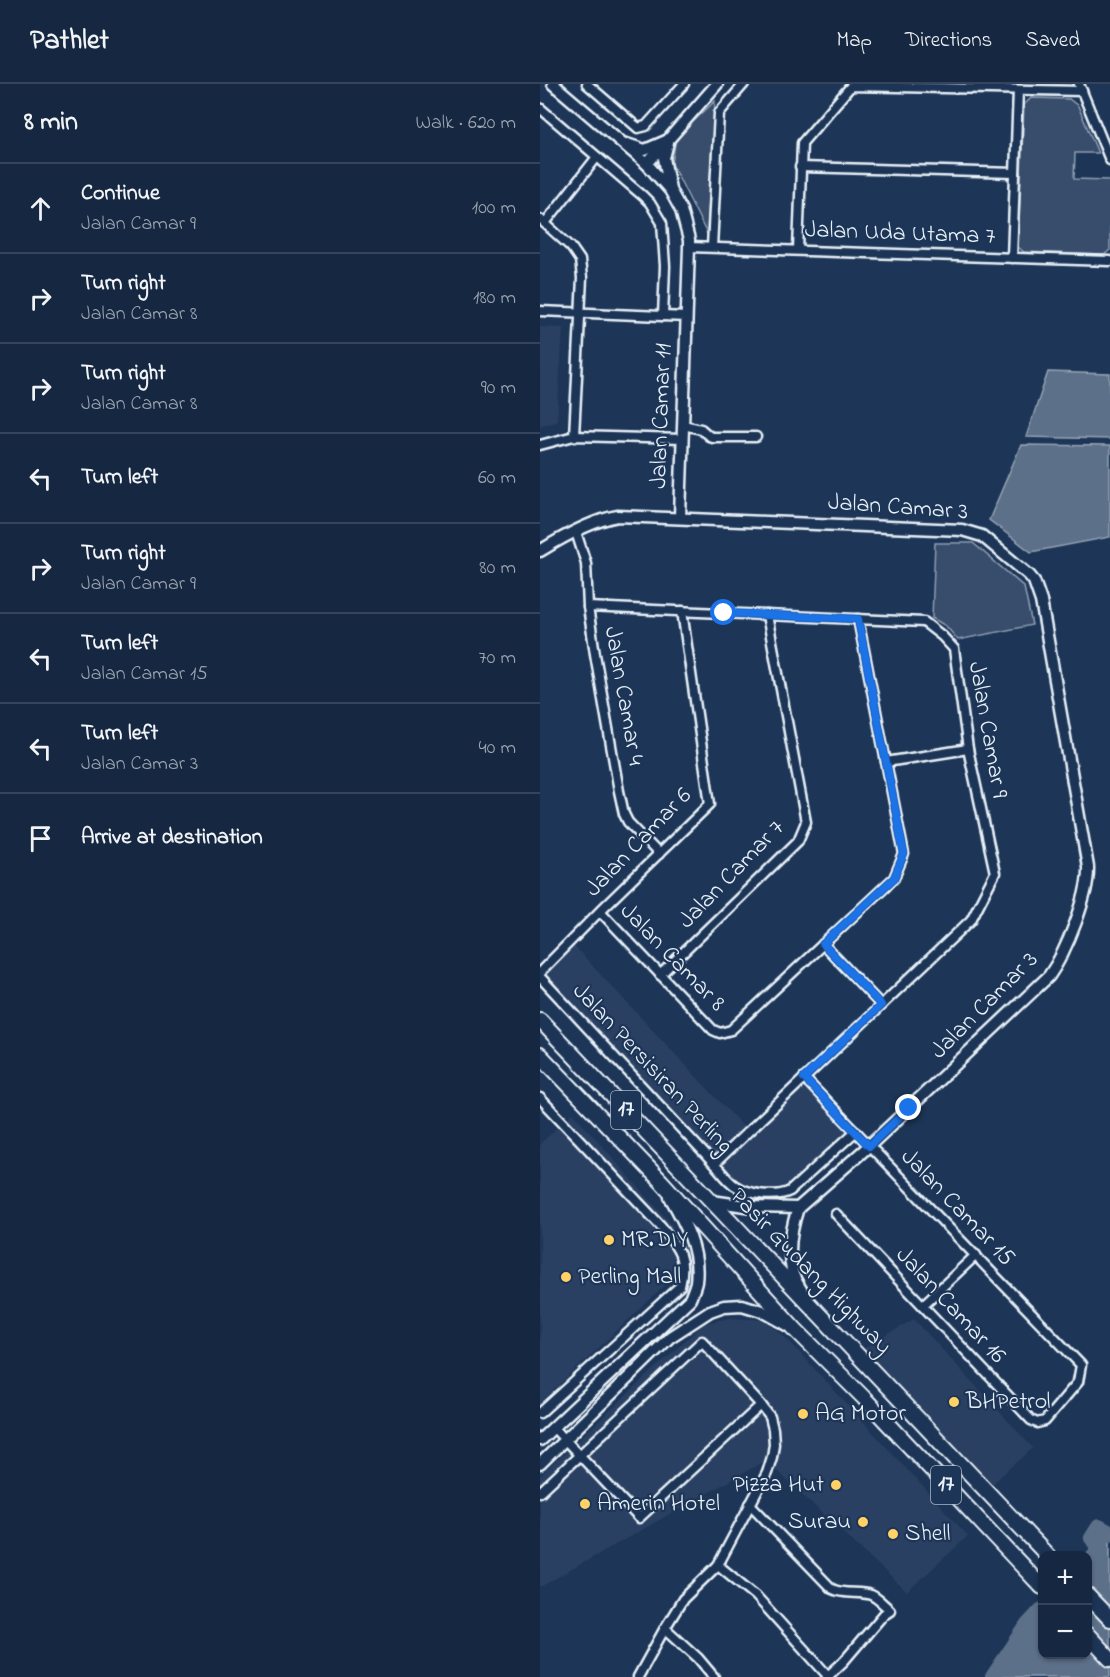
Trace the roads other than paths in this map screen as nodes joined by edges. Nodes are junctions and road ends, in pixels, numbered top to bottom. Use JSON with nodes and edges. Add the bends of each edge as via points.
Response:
{"nodes":[{"id":1,"x":553,"y":84,"type":"edge"},
{"id":2,"x":587,"y":84,"type":"edge"},
{"id":3,"x":684,"y":84,"type":"edge"},
{"id":4,"x":717,"y":84,"type":"edge"},
{"id":5,"x":744,"y":84,"type":"edge"},
{"id":6,"x":1080,"y":88,"type":"edge"},
{"id":7,"x":1018,"y":90,"type":"junction"},
{"id":8,"x":540,"y":108,"type":"edge"},
{"id":9,"x":669,"y":139,"type":"junction"},
{"id":10,"x":622,"y":143,"type":"junction"},
{"id":11,"x":597,"y":157,"type":"junction"},
{"id":12,"x":1110,"y":160,"type":"edge"},
{"id":13,"x":647,"y":164,"type":"junction"},
{"id":14,"x":800,"y":167,"type":"junction"},
{"id":15,"x":1015,"y":173,"type":"junction"},
{"id":16,"x":670,"y":190,"type":"junction"},
{"id":17,"x":542,"y":221,"type":"edge"},
{"id":18,"x":689,"y":246,"type":"junction"},
{"id":19,"x":712,"y":247,"type":"junction"},
{"id":20,"x":798,"y":250,"type":"junction"},
{"id":21,"x":1012,"y":258,"type":"junction"},
{"id":22,"x":1110,"y":261,"type":"edge"},
{"id":23,"x":540,"y":310,"type":"edge"},
{"id":24,"x":579,"y":312,"type":"junction"},
{"id":25,"x":663,"y":316,"type":"junction"},
{"id":26,"x":687,"y":317,"type":"junction"},
{"id":27,"x":683,"y":425,"type":"junction"},
{"id":28,"x":574,"y":436,"type":"junction"},
{"id":29,"x":756,"y":437,"type":"dead end"},
{"id":30,"x":682,"y":439,"type":"junction"},
{"id":31,"x":540,"y":445,"type":"edge"},
{"id":32,"x":680,"y":517,"type":"junction"},
{"id":33,"x":576,"y":532,"type":"junction"},
{"id":34,"x":540,"y":551,"type":"edge"},
{"id":35,"x":588,"y":607,"type":"junction"},
{"id":36,"x":682,"y":611,"type":"junction"},
{"id":37,"x":767,"y":615,"type":"junction"},
{"id":38,"x":858,"y":619,"type":"junction"},
{"id":39,"x":968,"y":748,"type":"junction"},
{"id":40,"x":886,"y":762,"type":"junction"},
{"id":41,"x":659,"y":854,"type":"junction"},
{"id":42,"x":601,"y":912,"type":"junction"},
{"id":43,"x":823,"y":944,"type":"junction"},
{"id":44,"x":540,"y":972,"type":"edge"},
{"id":45,"x":660,"y":975,"type":"junction"},
{"id":46,"x":540,"y":977,"type":"edge"},
{"id":47,"x":881,"y":1005,"type":"junction"},
{"id":48,"x":540,"y":1020,"type":"edge"},
{"id":49,"x":540,"y":1055,"type":"edge"},
{"id":50,"x":804,"y":1078,"type":"junction"},
{"id":51,"x":540,"y":1098,"type":"edge"},
{"id":52,"x":855,"y":1131,"type":"junction"},
{"id":53,"x":869,"y":1146,"type":"junction"},
{"id":54,"x":714,"y":1164,"type":"junction"},
{"id":55,"x":661,"y":1181,"type":"junction"},
{"id":56,"x":712,"y":1201,"type":"junction"},
{"id":57,"x":798,"y":1208,"type":"junction"},
{"id":58,"x":836,"y":1214,"type":"dead end"},
{"id":59,"x":976,"y":1255,"type":"junction"},
{"id":60,"x":923,"y":1305,"type":"junction"},
{"id":61,"x":812,"y":1307,"type":"junction"},
{"id":62,"x":795,"y":1329,"type":"junction"},
{"id":63,"x":762,"y":1405,"type":"junction"},
{"id":64,"x":540,"y":1413,"type":"edge"},
{"id":65,"x":1037,"y":1423,"type":"joint"},
{"id":66,"x":553,"y":1427,"type":"junction"},
{"id":67,"x":540,"y":1440,"type":"edge"},
{"id":68,"x":565,"y":1440,"type":"junction"},
{"id":69,"x":579,"y":1455,"type":"junction"},
{"id":70,"x":540,"y":1464,"type":"edge"},
{"id":71,"x":540,"y":1492,"type":"edge"},
{"id":72,"x":750,"y":1504,"type":"junction"},
{"id":73,"x":1043,"y":1551,"type":"edge"},
{"id":74,"x":717,"y":1565,"type":"junction"},
{"id":75,"x":1038,"y":1583,"type":"edge"},
{"id":76,"x":1092,"y":1600,"type":"edge"},
{"id":77,"x":1110,"y":1619,"type":"edge"},
{"id":78,"x":665,"y":1628,"type":"junction"},
{"id":79,"x":1092,"y":1639,"type":"edge"},
{"id":80,"x":1110,"y":1659,"type":"edge"},
{"id":81,"x":638,"y":1677,"type":"edge"},
{"id":82,"x":714,"y":1677,"type":"edge"},
{"id":83,"x":828,"y":1677,"type":"edge"}],
"edges":[{"from":1,"to":10,"type":"street"},
{"from":2,"to":3,"type":"street","via":[[638,128],[646,126]]},
{"from":4,"to":9,"type":"street"},
{"from":5,"to":19,"type":"street","via":[[719,112]]},
{"from":6,"to":7,"type":"street"},
{"from":6,"to":12,"type":"street"},
{"from":7,"to":14,"type":"street","via":[[851,86],[802,143]]},
{"from":7,"to":15,"type":"street"},
{"from":8,"to":11,"type":"street"},
{"from":9,"to":10,"type":"street","via":[[645,150]]},
{"from":9,"to":13,"type":"street"},
{"from":9,"to":16,"type":"street","via":[[664,158]]},
{"from":10,"to":13,"type":"street"},
{"from":11,"to":17,"type":"street"},
{"from":11,"to":25,"type":"street","via":[[643,195],[662,224]]},
{"from":13,"to":16,"type":"street"},
{"from":14,"to":15,"type":"street"},
{"from":14,"to":20,"type":"street"},
{"from":15,"to":21,"type":"street"},
{"from":16,"to":18,"type":"street","name":"Jalan Camar 11","via":[[681,210]]},
{"from":17,"to":24,"type":"street","via":[[580,260]]},
{"from":18,"to":19,"type":"street","name":"Jalan Uda Utama 7"},
{"from":18,"to":26,"type":"street","name":"Jalan Camar 11"},
{"from":19,"to":20,"type":"street","name":"Jalan Uda Utama 7"},
{"from":20,"to":21,"type":"street","name":"Jalan Uda Utama 7"},
{"from":21,"to":22,"type":"street","name":"Jalan Uda Utama 7"},
{"from":23,"to":24,"type":"street"},
{"from":24,"to":25,"type":"street"},
{"from":24,"to":28,"type":"street"},
{"from":25,"to":26,"type":"street"},
{"from":26,"to":27,"type":"street","name":"Jalan Camar 11"},
{"from":27,"to":29,"type":"street","via":[[712,437]]},
{"from":27,"to":30,"type":"street","name":"Jalan Camar 11"},
{"from":28,"to":30,"type":"street"},
{"from":28,"to":31,"type":"street"},
{"from":30,"to":32,"type":"street","name":"Jalan Camar 11"},
{"from":32,"to":33,"type":"street","name":"Jalan Camar 3","via":[[618,516]]},
{"from":32,"to":53,"type":"street","name":"Jalan Camar 3","via":[[962,530],[982,536],[1029,575],[1041,601],[1089,874],[1083,899],[1062,957],[1049,976]]},
{"from":33,"to":34,"type":"street","name":"Jalan Camar 3"},
{"from":33,"to":35,"type":"street","name":"Jalan Camar 4","via":[[585,563]]},
{"from":35,"to":36,"type":"street","name":"Jalan Camar 9"},
{"from":35,"to":41,"type":"street","name":"Jalan Camar 4","via":[[624,814]]},
{"from":36,"to":37,"type":"street","name":"Jalan Camar 9"},
{"from":36,"to":41,"type":"street","name":"Jalan Camar 6","via":[[711,804]]},
{"from":37,"to":38,"type":"street","name":"Jalan Camar 9"},
{"from":37,"to":45,"type":"street","name":"Jalan Camar 7","via":[[806,822],[798,841]]},
{"from":38,"to":39,"type":"street","name":"Jalan Camar 9","via":[[924,622],[954,649]]},
{"from":38,"to":40,"type":"street","name":"Jalan Camar 8"},
{"from":39,"to":40,"type":"street"},
{"from":39,"to":47,"type":"street","name":"Jalan Camar 9","via":[[995,873],[971,920]]},
{"from":40,"to":43,"type":"street","name":"Jalan Camar 8","via":[[904,854],[894,878]]},
{"from":41,"to":42,"type":"street","name":"Jalan Camar 6"},
{"from":42,"to":44,"type":"street","name":"Jalan Camar 6"},
{"from":42,"to":45,"type":"street","name":"Jalan Camar 8"},
{"from":43,"to":45,"type":"street","name":"Jalan Camar 8","via":[[731,1030],[720,1033]]},
{"from":43,"to":47,"type":"street"},
{"from":46,"to":54,"type":"street","name":"Jalan Persisiran Perling"},
{"from":47,"to":50,"type":"street","name":"Jalan Camar 9"},
{"from":48,"to":56,"type":"highway","name":"Pasir Gudang Highway","number":"17"},
{"from":49,"to":55,"type":"highway","name":"Pasir Gudang Highway","number":"17"},
{"from":50,"to":52,"type":"street","name":"Jalan Camar 15"},
{"from":50,"to":54,"type":"street"},
{"from":51,"to":64,"type":"street","via":[[662,1226],[679,1249],[683,1275],[680,1286]]},
{"from":52,"to":53,"type":"street","name":"Jalan Camar 15"},
{"from":52,"to":54,"type":"street","name":"Jalan Persisiran Perling","via":[[790,1191],[779,1196],[748,1192],[734,1185]]},
{"from":53,"to":57,"type":"street","name":"Jalan Camar 3"},
{"from":53,"to":59,"type":"street","name":"Jalan Camar 15"},
{"from":55,"to":62,"type":"highway","name":"Pasir Gudang Highway","number":"17"},
{"from":55,"to":66,"type":"street","via":[[692,1240],[696,1283],[690,1299]]},
{"from":56,"to":57,"type":"street"},
{"from":56,"to":61,"type":"highway","name":"Pasir Gudang Highway","number":"17"},
{"from":57,"to":61,"type":"street","via":[[790,1254],[793,1276]]},
{"from":58,"to":60,"type":"street","name":"Jalan Camar 16"},
{"from":59,"to":60,"type":"street"},
{"from":59,"to":65,"type":"street","name":"Jalan Camar 15","via":[[1081,1365],[1078,1382],[1045,1421]]},
{"from":60,"to":65,"type":"street","name":"Jalan Camar 16"},
{"from":61,"to":73,"type":"highway","name":"Pasir Gudang Highway","number":"17"},
{"from":62,"to":68,"type":"street","via":[[742,1305],[710,1311],[670,1337]]},
{"from":62,"to":75,"type":"highway","name":"Pasir Gudang Highway","number":"17"},
{"from":63,"to":69,"type":"street","via":[[639,1518]]},
{"from":63,"to":69,"type":"street","via":[[702,1341]]},
{"from":63,"to":72,"type":"street","via":[[772,1423],[774,1444],[767,1473]]},
{"from":66,"to":67,"type":"street"},
{"from":66,"to":68,"type":"street"},
{"from":68,"to":69,"type":"street"},
{"from":68,"to":70,"type":"street"},
{"from":69,"to":71,"type":"street"},
{"from":72,"to":74,"type":"street"},
{"from":72,"to":83,"type":"street","via":[[832,1589],[873,1596],[890,1610]]},
{"from":74,"to":78,"type":"street","via":[[683,1599]]},
{"from":74,"to":83,"type":"street","via":[[756,1596]]},
{"from":76,"to":77,"type":"highway"},
{"from":78,"to":81,"type":"street"},
{"from":78,"to":82,"type":"street"},
{"from":79,"to":80,"type":"highway"}]}
